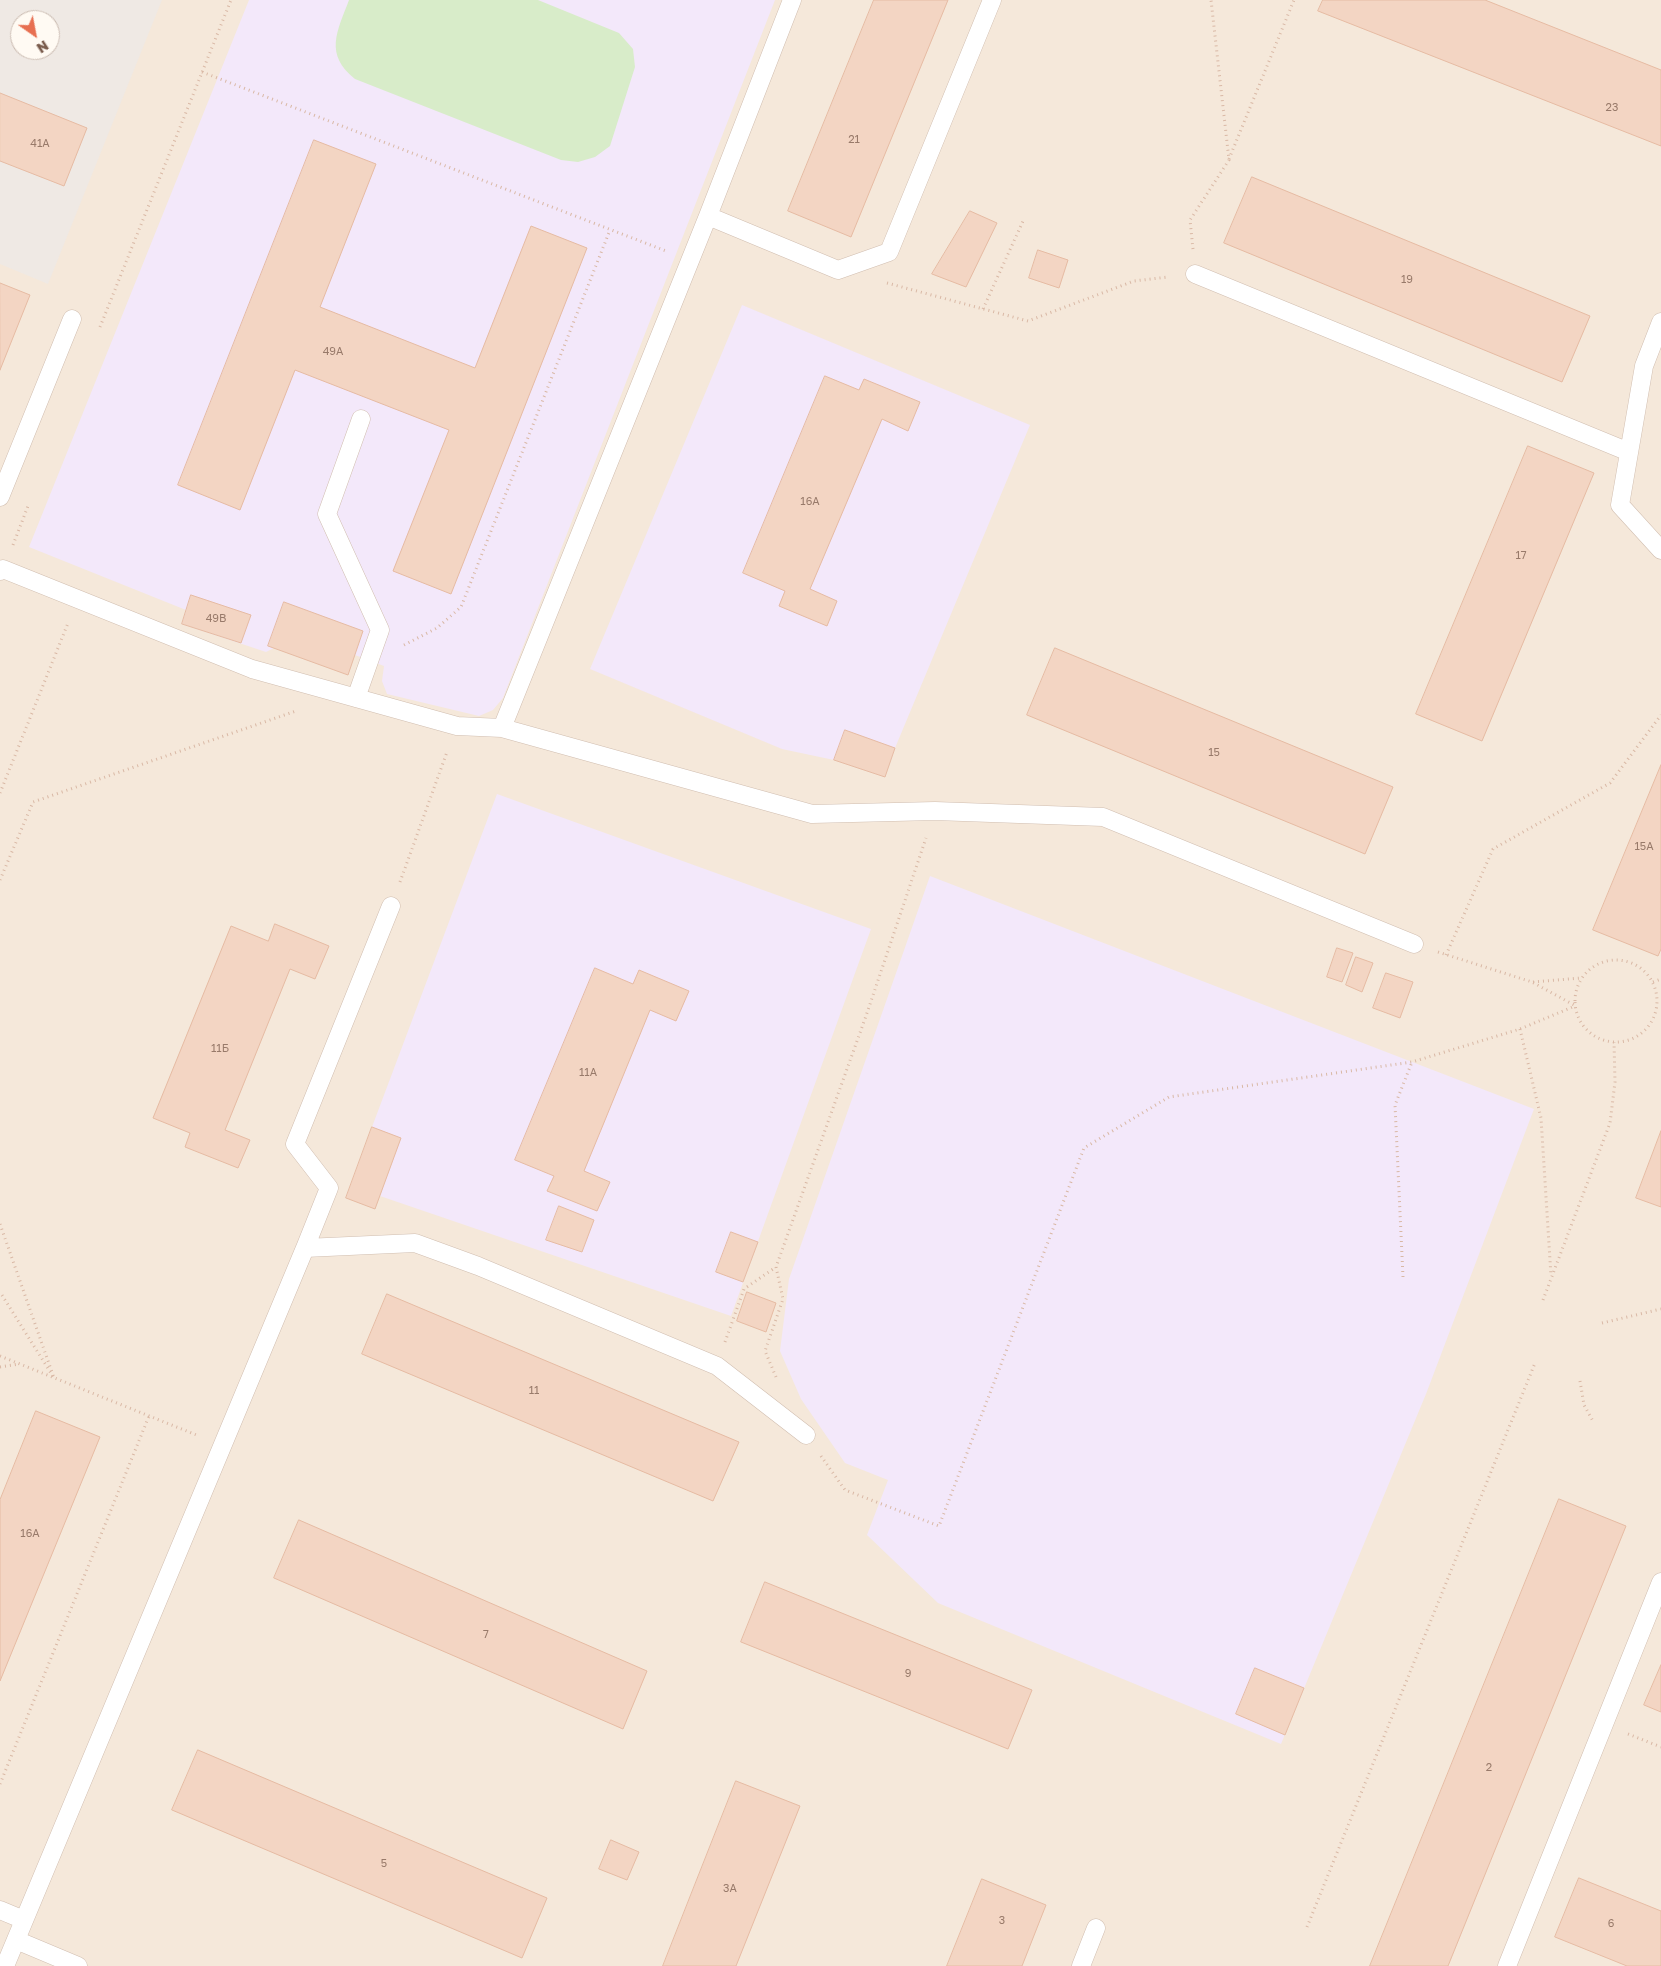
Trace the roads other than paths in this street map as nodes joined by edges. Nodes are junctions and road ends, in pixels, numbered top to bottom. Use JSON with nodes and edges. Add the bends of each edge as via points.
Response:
{"nodes":[{"id":1,"x":792,"y":0,"type":"edge"},
{"id":2,"x":992,"y":0,"type":"edge"},
{"id":3,"x":708,"y":216,"type":"junction"},
{"id":4,"x":1195,"y":274,"type":"road end"},
{"id":5,"x":72,"y":319,"type":"dead end"},
{"id":6,"x":1661,"y":322,"type":"edge"},
{"id":7,"x":361,"y":419,"type":"dead end"},
{"id":8,"x":1629,"y":452,"type":"junction"},
{"id":9,"x":0,"y":497,"type":"edge"},
{"id":10,"x":1661,"y":550,"type":"edge"},
{"id":11,"x":2,"y":570,"type":"edge"},
{"id":12,"x":356,"y":698,"type":"junction"},
{"id":13,"x":502,"y":728,"type":"junction"},
{"id":14,"x":391,"y":906,"type":"road end"},
{"id":15,"x":1414,"y":944,"type":"road end"},
{"id":16,"x":305,"y":1248,"type":"junction"},
{"id":17,"x":806,"y":1435,"type":"road end"},
{"id":18,"x":1661,"y":1582,"type":"edge"},
{"id":19,"x":0,"y":1910,"type":"edge"},
{"id":20,"x":24,"y":1920,"type":"junction"},
{"id":21,"x":1096,"y":1928,"type":"dead end"},
{"id":22,"x":16,"y":1940,"type":"junction"},
{"id":23,"x":5,"y":1966,"type":"edge"},
{"id":24,"x":78,"y":1966,"type":"edge"},
{"id":25,"x":1081,"y":1966,"type":"edge"},
{"id":26,"x":1507,"y":1966,"type":"edge"}],
"edges":[{"from":1,"to":3,"type":"lane"},
{"from":2,"to":3,"type":"lane","via":[[889,252],[838,270]]},
{"from":3,"to":13,"type":"lane"},
{"from":4,"to":8,"type":"lane"},
{"from":5,"to":9,"type":"lane"},
{"from":6,"to":8,"type":"lane","via":[[1644,366]]},
{"from":7,"to":12,"type":"lane","via":[[327,514],[380,630]]},
{"from":8,"to":10,"type":"lane","via":[[1620,505]]},
{"from":11,"to":12,"type":"lane","via":[[252,669]]},
{"from":12,"to":13,"type":"lane","via":[[457,726]]},
{"from":13,"to":15,"type":"lane","via":[[812,814],[935,811],[1103,817]]},
{"from":14,"to":16,"type":"lane","via":[[295,1144],[329,1188]]},
{"from":16,"to":17,"type":"lane","via":[[415,1243],[478,1266],[717,1366]]},
{"from":16,"to":20,"type":"lane"},
{"from":18,"to":26,"type":"lane"},
{"from":19,"to":20,"type":"lane"},
{"from":20,"to":22,"type":"lane"},
{"from":21,"to":25,"type":"lane"},
{"from":22,"to":23,"type":"lane"},
{"from":22,"to":24,"type":"lane"}]}
